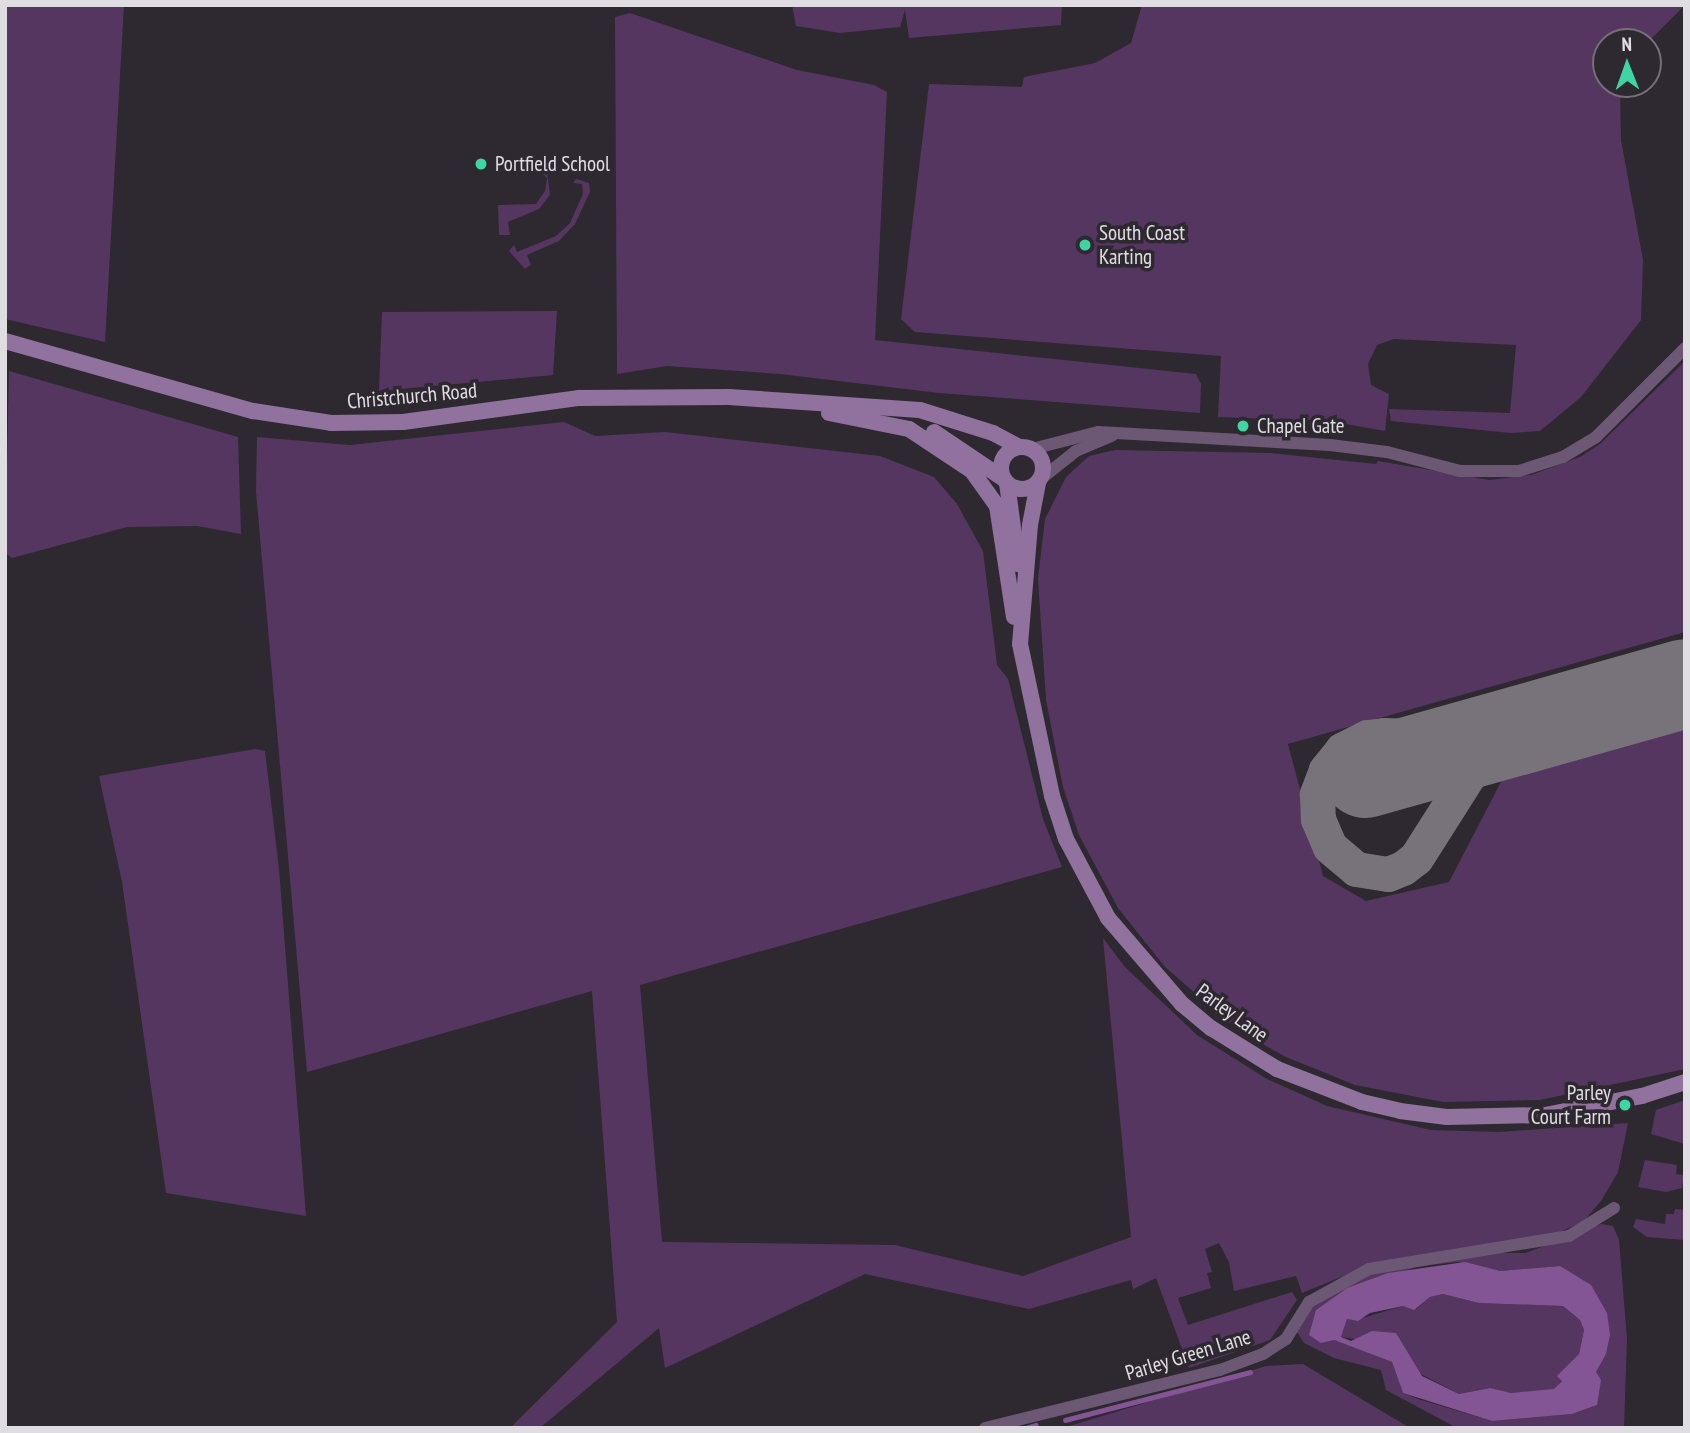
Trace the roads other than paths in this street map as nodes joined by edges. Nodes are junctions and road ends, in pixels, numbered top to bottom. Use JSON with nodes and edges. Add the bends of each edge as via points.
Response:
{"nodes":[{"id":1,"x":5,"y":341,"type":"edge"},
{"id":2,"x":1685,"y":348,"type":"edge"},
{"id":3,"x":801,"y":403,"type":"junction"},
{"id":4,"x":831,"y":405,"type":"junction"},
{"id":5,"x":1119,"y":434,"type":"junction"},
{"id":6,"x":1026,"y":448,"type":"junction"},
{"id":7,"x":1040,"y":480,"type":"junction"},
{"id":8,"x":1005,"y":481,"type":"junction"},
{"id":9,"x":1022,"y":605,"type":"junction"},
{"id":10,"x":1020,"y":644,"type":"junction"},
{"id":11,"x":1685,"y":1082,"type":"edge"},
{"id":12,"x":1614,"y":1208,"type":"dead end"},
{"id":13,"x":985,"y":1428,"type":"edge"}],
"edges":[{"from":1,"to":3,"type":"main road","name":"Christchurch Road","via":[[253,411],[331,423],[403,422],[614,396]]},
{"from":2,"to":5,"type":"street","via":[[1596,436],[1563,457],[1519,471],[1461,471],[1387,452],[1330,445]]},
{"from":3,"to":4,"type":"main road","name":"Christchurch Road"},
{"from":3,"to":10,"type":"main road","via":[[909,429],[972,471],[997,506]]},
{"from":4,"to":6,"type":"main road","name":"Christchurch Road","via":[[920,410]]},
{"from":4,"to":8,"type":"main road","name":"Christchurch Road","via":[[922,425],[959,444]]},
{"from":5,"to":6,"type":"street","via":[[1084,433]]},
{"from":5,"to":7,"type":"street","via":[[1076,451]]},
{"from":6,"to":7,"type":"main road","via":[[1042,460]]},
{"from":6,"to":8,"type":"main road","via":[[1003,459]]},
{"from":7,"to":8,"type":"main road","via":[[1020,489]]},
{"from":7,"to":9,"type":"main road","name":"Parley Lane"},
{"from":8,"to":9,"type":"main road","name":"Parley Lane"},
{"from":9,"to":10,"type":"main road","name":"Parley Lane"},
{"from":10,"to":11,"type":"main road","name":"Parley Lane","via":[[1046,775],[1066,839],[1086,880],[1108,918],[1156,978],[1211,1028],[1242,1049],[1277,1069],[1362,1102],[1447,1117],[1545,1115],[1642,1096]]},
{"from":12,"to":13,"type":"street","name":"Parley Green Lane","via":[[1569,1236],[1368,1269],[1309,1302],[1286,1339],[1263,1354],[1220,1370]]}]}
